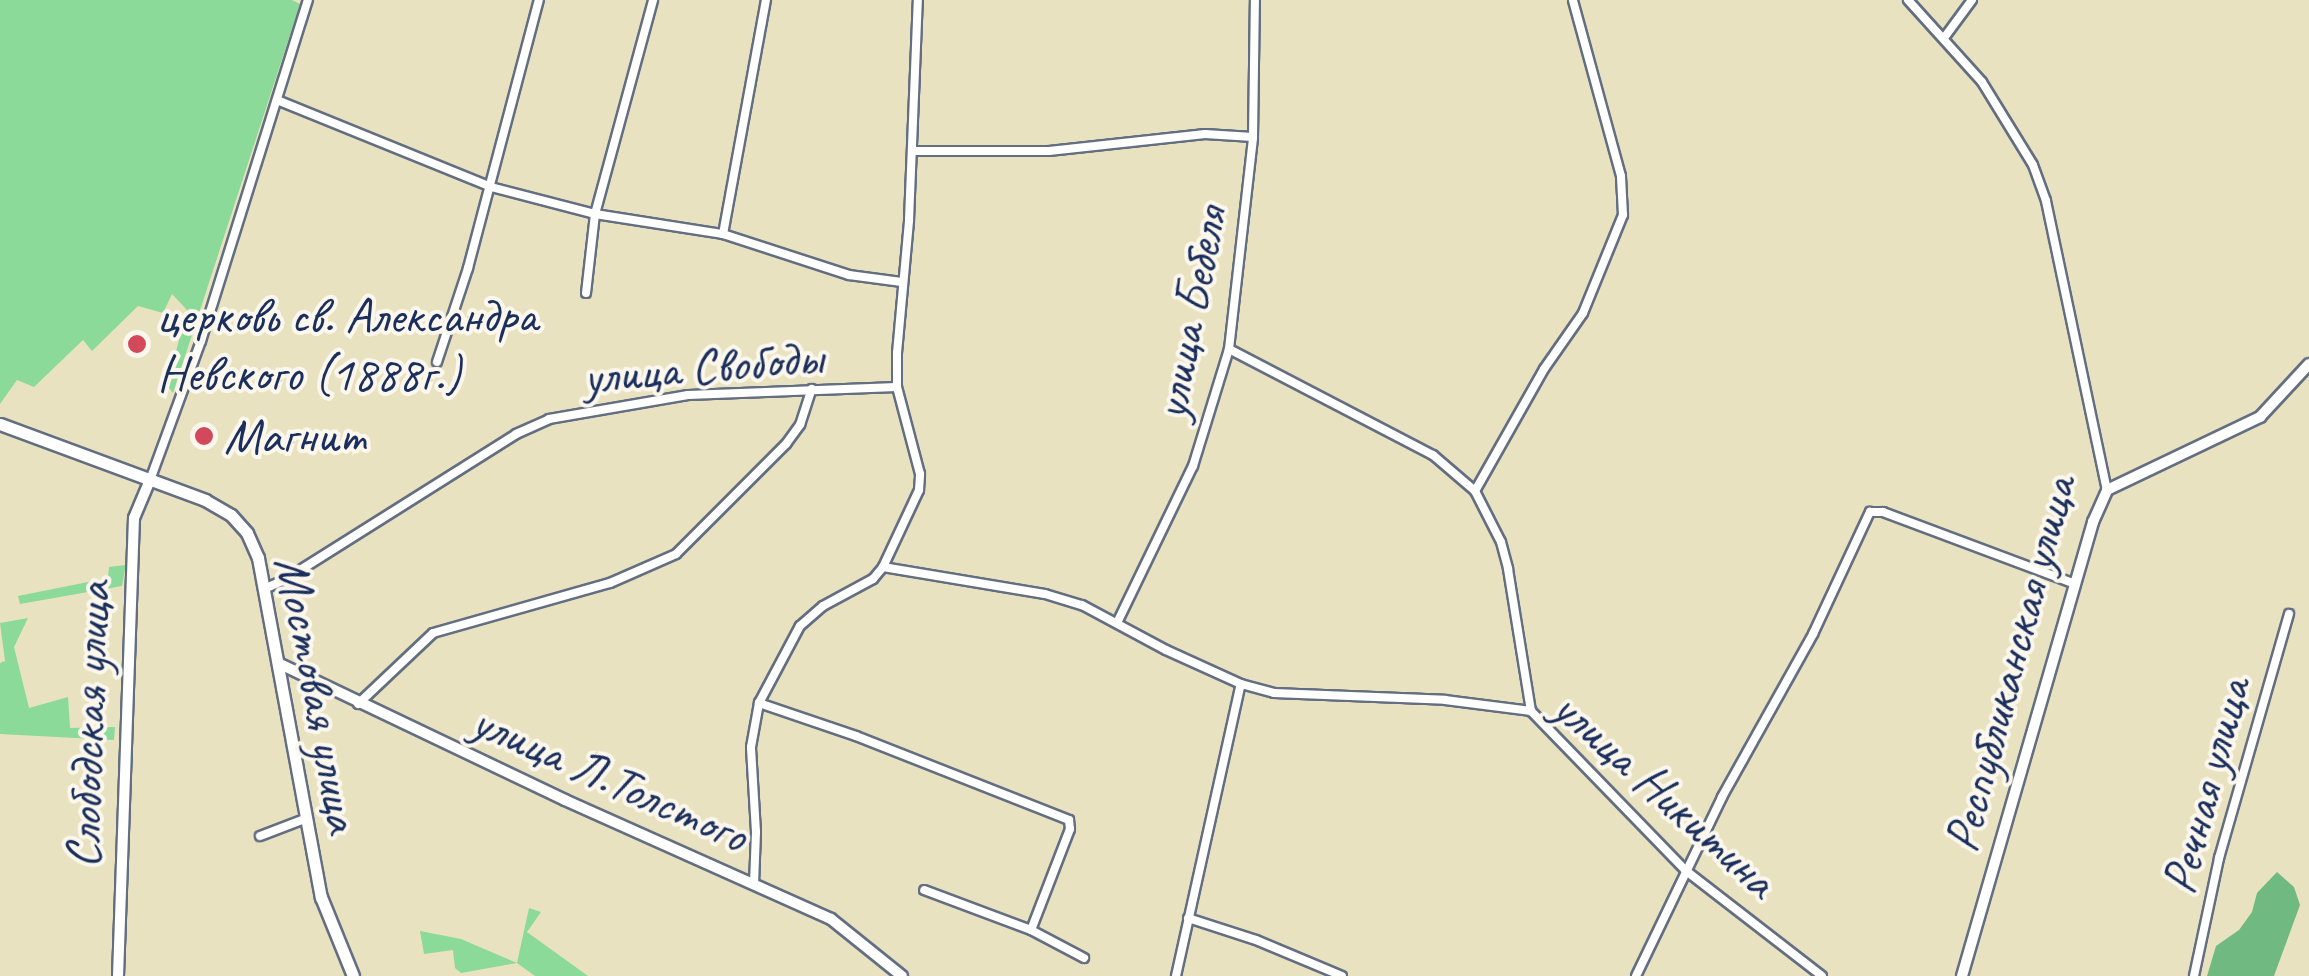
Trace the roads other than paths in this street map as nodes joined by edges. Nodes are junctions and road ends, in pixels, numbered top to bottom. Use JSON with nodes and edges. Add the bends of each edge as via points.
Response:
{"nodes":[{"id":1,"x":308,"y":0,"type":"edge"},
{"id":2,"x":539,"y":0,"type":"edge"},
{"id":3,"x":653,"y":0,"type":"edge"},
{"id":4,"x":766,"y":0,"type":"edge"},
{"id":5,"x":918,"y":0,"type":"edge"},
{"id":6,"x":1255,"y":0,"type":"edge"},
{"id":7,"x":1573,"y":0,"type":"edge"},
{"id":8,"x":1908,"y":0,"type":"edge"},
{"id":9,"x":1972,"y":0,"type":"edge"},
{"id":10,"x":1944,"y":38,"type":"junction"},
{"id":11,"x":276,"y":100,"type":"junction"},
{"id":12,"x":1253,"y":137,"type":"junction"},
{"id":13,"x":913,"y":151,"type":"junction"},
{"id":14,"x":491,"y":187,"type":"junction"},
{"id":15,"x":595,"y":214,"type":"junction"},
{"id":16,"x":723,"y":234,"type":"junction"},
{"id":17,"x":902,"y":282,"type":"junction"},
{"id":18,"x":586,"y":294,"type":"dead end"},
{"id":19,"x":1229,"y":349,"type":"junction"},
{"id":20,"x":437,"y":362,"type":"dead end"},
{"id":21,"x":2309,"y":364,"type":"edge"},
{"id":22,"x":897,"y":386,"type":"junction"},
{"id":23,"x":812,"y":389,"type":"junction"},
{"id":24,"x":0,"y":424,"type":"edge"},
{"id":25,"x":150,"y":480,"type":"junction"},
{"id":26,"x":2107,"y":490,"type":"junction"},
{"id":27,"x":1476,"y":492,"type":"junction"},
{"id":28,"x":883,"y":568,"type":"junction"},
{"id":29,"x":2076,"y":584,"type":"junction"},
{"id":30,"x":264,"y":589,"type":"junction"},
{"id":31,"x":2289,"y":614,"type":"dead end"},
{"id":32,"x":1118,"y":620,"type":"junction"},
{"id":33,"x":278,"y":663,"type":"junction"},
{"id":34,"x":1241,"y":684,"type":"junction"},
{"id":35,"x":759,"y":703,"type":"junction"},
{"id":36,"x":358,"y":704,"type":"junction"},
{"id":37,"x":1531,"y":711,"type":"junction"},
{"id":38,"x":306,"y":818,"type":"junction"},
{"id":39,"x":260,"y":836,"type":"dead end"},
{"id":40,"x":1685,"y":870,"type":"junction"},
{"id":41,"x":754,"y":884,"type":"junction"},
{"id":42,"x":924,"y":890,"type":"dead end"},
{"id":43,"x":1188,"y":918,"type":"junction"},
{"id":44,"x":1031,"y":930,"type":"junction"},
{"id":45,"x":1084,"y":958,"type":"dead end"},
{"id":46,"x":118,"y":976,"type":"edge"},
{"id":47,"x":353,"y":976,"type":"edge"},
{"id":48,"x":902,"y":976,"type":"edge"},
{"id":49,"x":1176,"y":976,"type":"edge"},
{"id":50,"x":1342,"y":976,"type":"edge"},
{"id":51,"x":1636,"y":976,"type":"edge"},
{"id":52,"x":1822,"y":976,"type":"edge"},
{"id":53,"x":1962,"y":976,"type":"edge"},
{"id":54,"x":2194,"y":976,"type":"edge"}],
"edges":[{"from":1,"to":11,"type":"street"},
{"from":2,"to":14,"type":"street"},
{"from":3,"to":15,"type":"street"},
{"from":4,"to":16,"type":"street"},
{"from":5,"to":13,"type":"street"},
{"from":6,"to":12,"type":"street","name":"улица Бебеля"},
{"from":7,"to":27,"type":"street","via":[[1621,176],[1623,215],[1583,313]]},
{"from":8,"to":10,"type":"street","name":"Республиканская улица"},
{"from":9,"to":10,"type":"street"},
{"from":10,"to":26,"type":"street","name":"Республиканская улица","via":[[2010,124],[2046,202]]},
{"from":11,"to":14,"type":"street"},
{"from":11,"to":25,"type":"street"},
{"from":12,"to":13,"type":"street"},
{"from":12,"to":19,"type":"street","name":"улица Бебеля"},
{"from":13,"to":17,"type":"street"},
{"from":14,"to":15,"type":"street"},
{"from":14,"to":20,"type":"street"},
{"from":15,"to":16,"type":"street"},
{"from":15,"to":18,"type":"street"},
{"from":16,"to":17,"type":"street","via":[[849,276]]},
{"from":17,"to":22,"type":"street"},
{"from":19,"to":27,"type":"street","via":[[1433,455]]},
{"from":19,"to":32,"type":"street","name":"улица Бебеля","via":[[1193,466]]},
{"from":21,"to":26,"type":"street","via":[[2260,417]]},
{"from":22,"to":23,"type":"street","name":"улица Свободы"},
{"from":22,"to":28,"type":"street","via":[[920,490]]},
{"from":23,"to":30,"type":"street","name":"улица Свободы","via":[[688,395],[550,419]]},
{"from":23,"to":36,"type":"street","via":[[786,444],[676,554],[610,583],[432,633]]},
{"from":24,"to":25,"type":"main road","name":"Мостовая улица"},
{"from":25,"to":30,"type":"main road","name":"Мостовая улица","via":[[231,515],[258,558]]},
{"from":25,"to":46,"type":"street","name":"Слободская улица","via":[[134,518]]},
{"from":26,"to":29,"type":"street","name":"Республиканская улица"},
{"from":27,"to":37,"type":"street","via":[[1508,570]]},
{"from":28,"to":32,"type":"street","name":"улица Никитина","via":[[1044,594]]},
{"from":28,"to":35,"type":"street","via":[[800,626]]},
{"from":29,"to":40,"type":"street","via":[[1870,512],[1813,634]]},
{"from":29,"to":53,"type":"street","name":"Республиканская улица"},
{"from":30,"to":33,"type":"main road","name":"Мостовая улица"},
{"from":31,"to":54,"type":"street","name":"Речная улица","via":[[2219,858]]},
{"from":32,"to":34,"type":"street","name":"улица Никитина"},
{"from":33,"to":36,"type":"street","name":"улица Л.Толстого"},
{"from":33,"to":38,"type":"main road","name":"Мостовая улица"},
{"from":34,"to":37,"type":"street","name":"улица Никитина","via":[[1274,693]]},
{"from":34,"to":43,"type":"street"},
{"from":35,"to":41,"type":"street","via":[[750,747]]},
{"from":35,"to":44,"type":"street","via":[[1069,820]]},
{"from":36,"to":41,"type":"street","name":"улица Л.Толстого"},
{"from":37,"to":40,"type":"street","name":"улица Никитина"},
{"from":38,"to":39,"type":"street"},
{"from":38,"to":47,"type":"main road","name":"Мостовая улица","via":[[321,897]]},
{"from":40,"to":51,"type":"street"},
{"from":40,"to":52,"type":"street","name":"улица Никитина"},
{"from":41,"to":48,"type":"street","name":"улица Л.Толстого","via":[[831,919]]},
{"from":42,"to":44,"type":"street"},
{"from":43,"to":49,"type":"street"},
{"from":43,"to":50,"type":"street"},
{"from":44,"to":45,"type":"street"}]}
